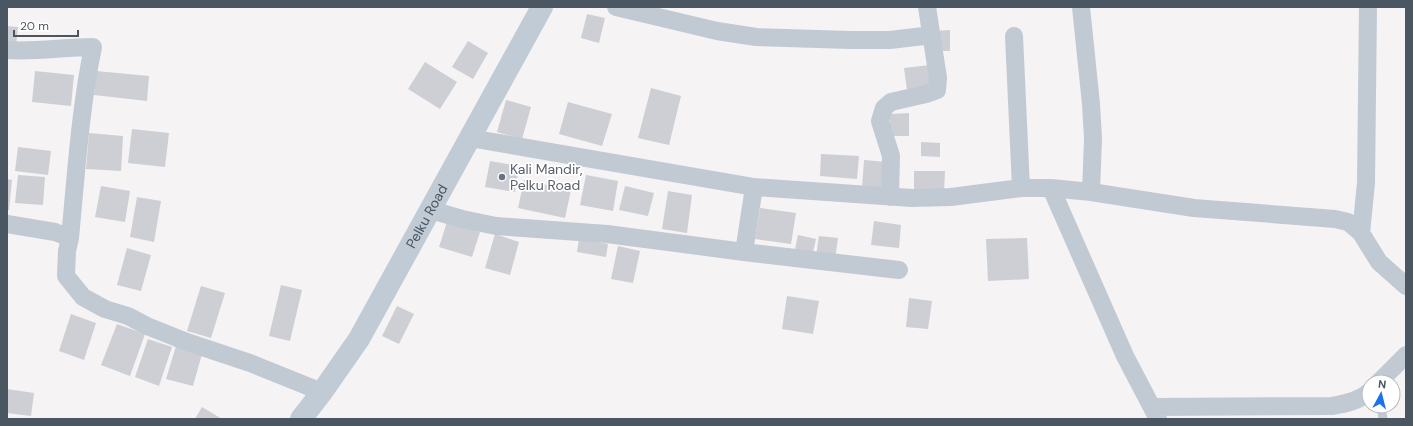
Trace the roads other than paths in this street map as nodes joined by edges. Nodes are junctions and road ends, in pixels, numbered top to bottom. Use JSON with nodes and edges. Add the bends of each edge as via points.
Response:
{"nodes":[{"id":1,"x":542,"y":7,"type":"edge"},
{"id":2,"x":616,"y":7,"type":"edge"},
{"id":3,"x":927,"y":7,"type":"edge"},
{"id":4,"x":1081,"y":7,"type":"edge"},
{"id":5,"x":1368,"y":7,"type":"edge"},
{"id":6,"x":932,"y":35,"type":"junction"},
{"id":7,"x":1014,"y":36,"type":"dead end"},
{"id":8,"x":7,"y":50,"type":"edge"},
{"id":9,"x":470,"y":138,"type":"junction"},
{"id":10,"x":754,"y":187,"type":"junction"},
{"id":11,"x":1021,"y":188,"type":"junction"},
{"id":12,"x":1051,"y":188,"type":"junction"},
{"id":13,"x":1091,"y":192,"type":"junction"},
{"id":14,"x":890,"y":197,"type":"junction"},
{"id":15,"x":431,"y":210,"type":"junction"},
{"id":16,"x":7,"y":224,"type":"edge"},
{"id":17,"x":1361,"y":233,"type":"junction"},
{"id":18,"x":70,"y":238,"type":"junction"},
{"id":19,"x":744,"y":252,"type":"junction"},
{"id":20,"x":899,"y":270,"type":"dead end"},
{"id":21,"x":1406,"y":286,"type":"edge"},
{"id":22,"x":1406,"y":355,"type":"edge"},
{"id":23,"x":1387,"y":374,"type":"edge"},
{"id":24,"x":322,"y":392,"type":"junction"},
{"id":25,"x":1361,"y":397,"type":"edge"},
{"id":26,"x":1155,"y":413,"type":"edge"},
{"id":27,"x":300,"y":419,"type":"edge"}],
"edges":[{"from":1,"to":9,"type":"street","name":"Pelku Road"},
{"from":2,"to":6,"type":"street","via":[[717,31],[756,37],[890,40]]},
{"from":3,"to":6,"type":"street"},
{"from":4,"to":13,"type":"street","via":[[1093,138]]},
{"from":5,"to":17,"type":"street","via":[[1366,183]]},
{"from":6,"to":14,"type":"street","via":[[938,78],[937,90],[891,102],[884,108],[880,121],[891,156]]},
{"from":7,"to":11,"type":"street"},
{"from":8,"to":18,"type":"street","via":[[93,47],[77,156]]},
{"from":9,"to":10,"type":"street"},
{"from":9,"to":15,"type":"street","name":"Pelku Road"},
{"from":10,"to":14,"type":"street"},
{"from":10,"to":19,"type":"street"},
{"from":11,"to":12,"type":"street"},
{"from":11,"to":14,"type":"street","via":[[951,197]]},
{"from":12,"to":13,"type":"street"},
{"from":12,"to":26,"type":"street","via":[[1125,356]]},
{"from":13,"to":17,"type":"street","via":[[1194,208],[1335,219],[1348,222]]},
{"from":15,"to":19,"type":"street","via":[[496,226],[607,234]]},
{"from":15,"to":24,"type":"street","name":"Pelku Road","via":[[359,339]]},
{"from":16,"to":18,"type":"street","via":[[55,232]]},
{"from":17,"to":21,"type":"street","via":[[1379,262]]},
{"from":18,"to":24,"type":"street","via":[[66,276],[83,297],[180,339]]},
{"from":19,"to":20,"type":"street"},
{"from":22,"to":23,"type":"street"},
{"from":24,"to":27,"type":"street","name":"Pelku Road"},
{"from":25,"to":26,"type":"street","via":[[1332,406]]}]}
